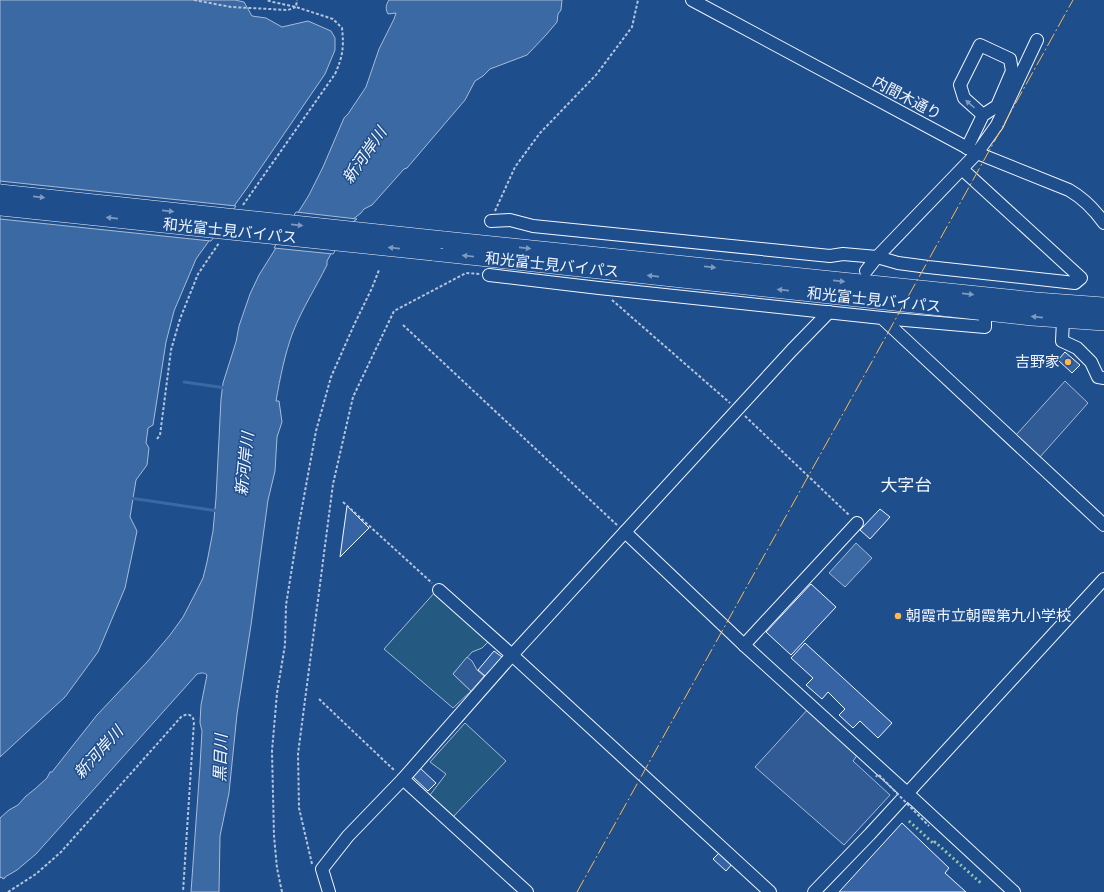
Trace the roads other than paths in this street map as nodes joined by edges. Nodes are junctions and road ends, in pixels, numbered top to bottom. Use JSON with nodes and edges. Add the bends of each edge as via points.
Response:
{"nodes":[{"id":1,"x":692,"y":0,"type":"edge"},
{"id":2,"x":1038,"y":40,"type":"dead end"},
{"id":3,"x":983,"y":115,"type":"junction"},
{"id":4,"x":972,"y":150,"type":"junction"},
{"id":5,"x":962,"y":169,"type":"junction"},
{"id":6,"x":0,"y":193,"type":"edge"},
{"id":7,"x":0,"y":207,"type":"edge"},
{"id":8,"x":1100,"y":211,"type":"edge"},
{"id":9,"x":491,"y":221,"type":"road end"},
{"id":10,"x":1104,"y":223,"type":"edge"},
{"id":11,"x":439,"y":246,"type":"junction"},
{"id":12,"x":878,"y":257,"type":"junction"},
{"id":13,"x":866,"y":271,"type":"dead end"},
{"id":14,"x":489,"y":275,"type":"road end"},
{"id":15,"x":1104,"y":306,"type":"edge"},
{"id":16,"x":829,"y":312,"type":"junction"},
{"id":17,"x":985,"y":312,"type":"junction"},
{"id":18,"x":882,"y":318,"type":"junction"},
{"id":19,"x":1063,"y":320,"type":"junction"},
{"id":20,"x":1104,"y":322,"type":"edge"},
{"id":21,"x":1101,"y":377,"type":"edge"},
{"id":22,"x":857,"y":522,"type":"dead end"},
{"id":23,"x":1104,"y":525,"type":"edge"},
{"id":24,"x":625,"y":532,"type":"junction"},
{"id":25,"x":1104,"y":579,"type":"edge"},
{"id":26,"x":439,"y":590,"type":"road end"},
{"id":27,"x":744,"y":645,"type":"junction"},
{"id":28,"x":512,"y":655,"type":"junction"},
{"id":29,"x":403,"y":779,"type":"junction"},
{"id":30,"x":908,"y":793,"type":"junction"},
{"id":31,"x":329,"y":892,"type":"edge"},
{"id":32,"x":527,"y":892,"type":"edge"},
{"id":33,"x":770,"y":892,"type":"edge"},
{"id":34,"x":814,"y":892,"type":"edge"},
{"id":35,"x":1014,"y":892,"type":"edge"}],
"edges":[{"from":1,"to":4,"type":"street","name":"内間木通り"},
{"from":2,"to":4,"type":"street","via":[[997,125]]},
{"from":3,"to":3,"type":"street","one_way":true,"via":[[964,98],[960,85],[980,45],[1010,59],[1012,71],[997,106]]},
{"from":3,"to":4,"type":"street"},
{"from":4,"to":5,"type":"street"},
{"from":4,"to":8,"type":"street","name":"内間木通り","via":[[1068,190]]},
{"from":5,"to":12,"type":"street"},
{"from":5,"to":12,"type":"street","via":[[1081,278],[1075,283],[928,267]]},
{"from":6,"to":11,"type":"highway","name":"和光富士見バイパス","one_way":true,"bridge":true},
{"from":11,"to":7,"type":"highway","name":"和光富士見バイパス","one_way":true,"bridge":true},
{"from":8,"to":10,"type":"street","name":"内間木通り"},
{"from":9,"to":12,"type":"street","via":[[510,220],[533,226],[830,256],[843,254]]},
{"from":11,"to":15,"type":"highway","name":"和光富士見バイパス","one_way":true},
{"from":17,"to":11,"type":"highway","name":"和光富士見バイパス","one_way":true},
{"from":12,"to":13,"type":"street"},
{"from":14,"to":16,"type":"street"},
{"from":16,"to":18,"type":"street"},
{"from":16,"to":24,"type":"street"},
{"from":17,"to":18,"type":"street","via":[[985,327]]},
{"from":19,"to":17,"type":"highway","name":"和光富士見バイパス","one_way":true},
{"from":18,"to":23,"type":"street"},
{"from":19,"to":20,"type":"highway","name":"和光富士見バイパス"},
{"from":19,"to":21,"type":"street","via":[[1062,341],[1078,348]]},
{"from":22,"to":27,"type":"street"},
{"from":24,"to":27,"type":"street"},
{"from":24,"to":28,"type":"street"},
{"from":25,"to":30,"type":"street"},
{"from":26,"to":28,"type":"street"},
{"from":27,"to":30,"type":"street"},
{"from":28,"to":29,"type":"street"},
{"from":28,"to":33,"type":"street"},
{"from":29,"to":31,"type":"street","via":[[348,836],[322,869]]},
{"from":29,"to":32,"type":"street"},
{"from":30,"to":34,"type":"street"},
{"from":30,"to":35,"type":"street"}]}
